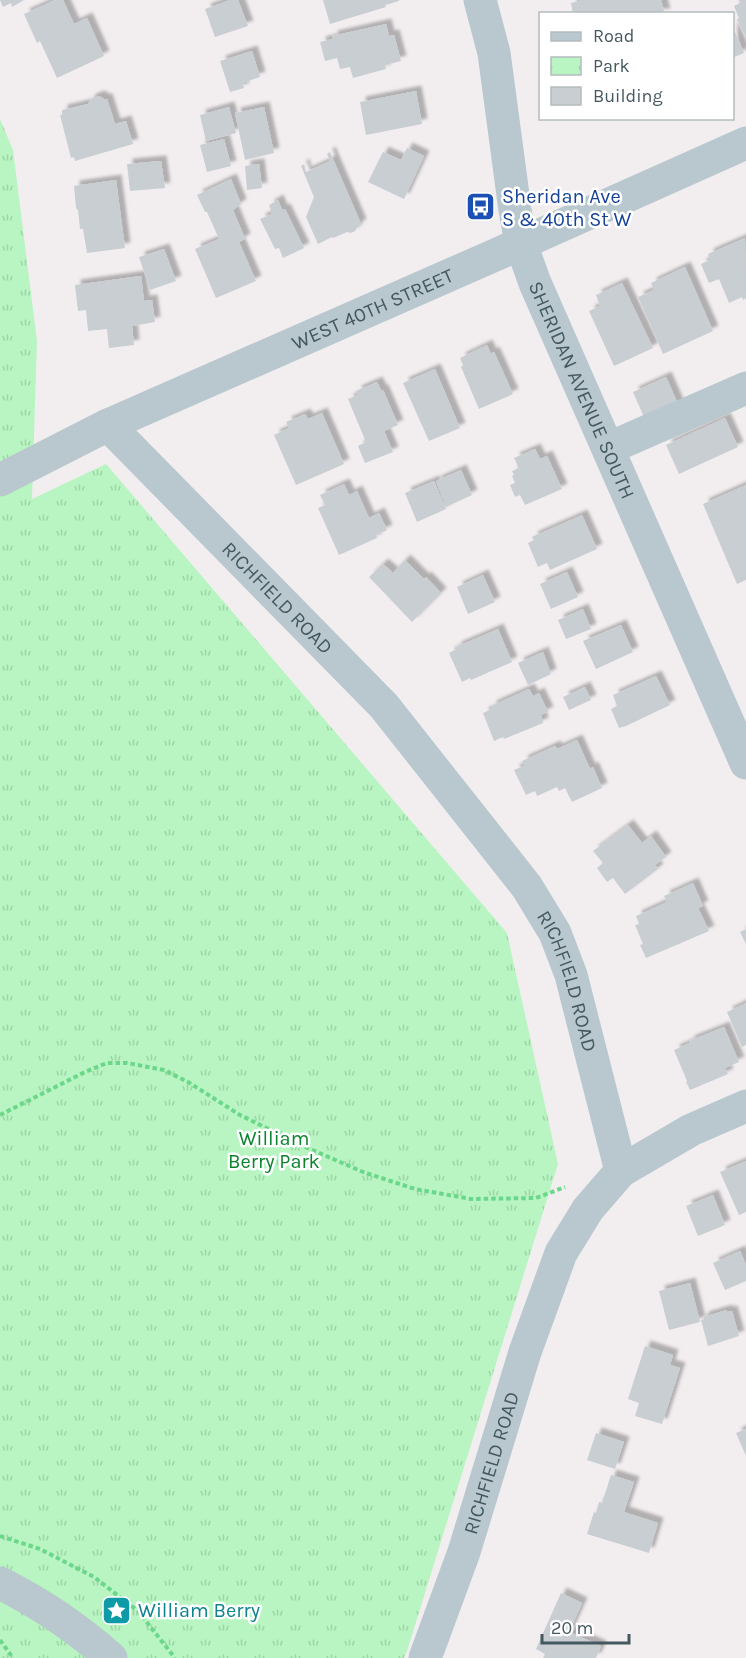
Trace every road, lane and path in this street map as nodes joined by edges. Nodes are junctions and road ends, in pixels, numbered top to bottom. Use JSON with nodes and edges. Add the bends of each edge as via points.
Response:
{"nodes":[{"id":1,"x":480,"y":0,"type":"edge"},
{"id":2,"x":746,"y":142,"type":"edge"},
{"id":3,"x":520,"y":244,"type":"junction"},
{"id":4,"x":746,"y":388,"type":"edge"},
{"id":5,"x":108,"y":425,"type":"junction"},
{"id":6,"x":609,"y":448,"type":"junction"},
{"id":7,"x":0,"y":480,"type":"edge"},
{"id":8,"x":746,"y":763,"type":"edge"},
{"id":9,"x":746,"y":1106,"type":"edge"},
{"id":10,"x":0,"y":1115,"type":"edge"},
{"id":11,"x":621,"y":1171,"type":"junction"},
{"id":12,"x":572,"y":1181,"type":"dead end"},
{"id":13,"x":0,"y":1536,"type":"edge"},
{"id":14,"x":0,"y":1583,"type":"edge"},
{"id":15,"x":0,"y":1640,"type":"edge"},
{"id":16,"x":13,"y":1658,"type":"edge"},
{"id":17,"x":111,"y":1658,"type":"edge"},
{"id":18,"x":175,"y":1658,"type":"edge"},
{"id":19,"x":425,"y":1658,"type":"edge"}],
"edges":[{"from":1,"to":3,"type":"street","name":"SHERIDAN AVENUE SOUTH","via":[[494,53]]},
{"from":2,"to":3,"type":"street","name":"WEST 40TH STREET"},
{"from":3,"to":5,"type":"street","name":"WEST 40TH STREET"},
{"from":3,"to":6,"type":"street","name":"SHERIDAN AVENUE SOUTH"},
{"from":4,"to":6,"type":"street"},
{"from":5,"to":7,"type":"street","name":"WEST 40TH STREET"},
{"from":5,"to":11,"type":"street","name":"RICHFIELD ROAD","via":[[384,705],[527,887],[555,933],[571,975]]},
{"from":6,"to":8,"type":"street","name":"SHERIDAN AVENUE SOUTH"},
{"from":9,"to":11,"type":"street","via":[[691,1130]]},
{"from":10,"to":12,"type":"path","via":[[85,1072],[107,1063],[127,1063],[164,1070],[240,1115],[302,1145],[363,1172],[415,1189],[471,1199],[536,1198]]},
{"from":11,"to":19,"type":"street","name":"RICHFIELD ROAD","via":[[588,1209],[561,1253],[525,1352],[464,1552]]},
{"from":13,"to":18,"type":"path","via":[[40,1549],[94,1577],[138,1611]]},
{"from":14,"to":17,"type":"street","via":[[65,1620]]},
{"from":15,"to":16,"type":"path"}]}
